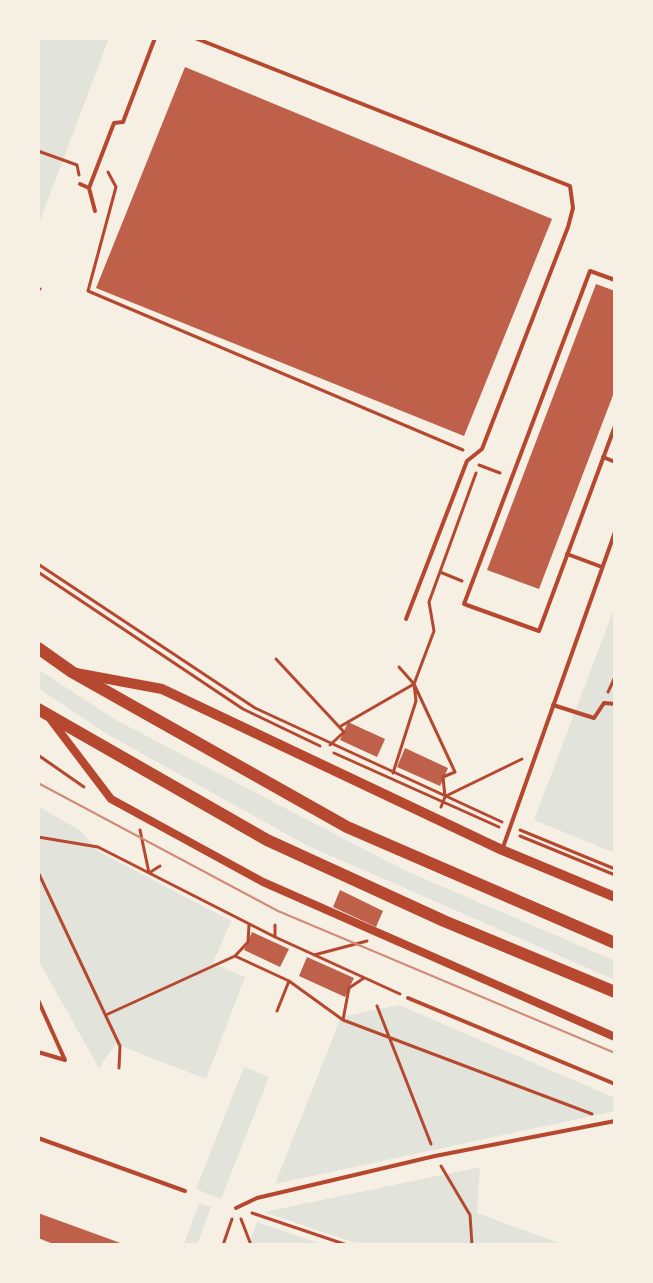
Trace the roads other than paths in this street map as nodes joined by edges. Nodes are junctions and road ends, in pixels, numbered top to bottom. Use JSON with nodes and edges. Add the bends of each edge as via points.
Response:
{"nodes":[{"id":1,"x":155,"y":38,"type":"edge"},
{"id":2,"x":195,"y":38,"type":"edge"},
{"id":3,"x":80,"y":184,"type":"road end"},
{"id":4,"x":89,"y":188,"type":"junction"},
{"id":5,"x":95,"y":211,"type":"dead end"},
{"id":6,"x":615,"y":280,"type":"edge"},
{"id":7,"x":615,"y":426,"type":"edge"},
{"id":8,"x":603,"y":457,"type":"junction"},
{"id":9,"x":615,"y":462,"type":"edge"},
{"id":10,"x":615,"y":532,"type":"edge"},
{"id":11,"x":566,"y":554,"type":"junction"},
{"id":12,"x":602,"y":567,"type":"junction"},
{"id":13,"x":406,"y":619,"type":"dead end"},
{"id":14,"x":38,"y":648,"type":"edge"},
{"id":15,"x":72,"y":672,"type":"junction"},
{"id":16,"x":615,"y":704,"type":"edge"},
{"id":17,"x":553,"y":705,"type":"junction"},
{"id":18,"x":41,"y":715,"type":"edge"},
{"id":19,"x":502,"y":850,"type":"junction"},
{"id":20,"x":615,"y":897,"type":"edge"},
{"id":21,"x":615,"y":943,"type":"edge"},
{"id":22,"x":615,"y":992,"type":"edge"},
{"id":23,"x":408,"y":998,"type":"road end"},
{"id":24,"x":38,"y":1000,"type":"edge"},
{"id":25,"x":615,"y":1037,"type":"edge"},
{"id":26,"x":38,"y":1052,"type":"edge"},
{"id":27,"x":615,"y":1084,"type":"edge"},
{"id":28,"x":613,"y":1121,"type":"edge"},
{"id":29,"x":38,"y":1138,"type":"edge"},
{"id":30,"x":185,"y":1191,"type":"dead end"},
{"id":31,"x":236,"y":1208,"type":"road end"}],
"edges":[{"from":1,"to":4,"type":"lane","via":[[123,122],[114,123]]},
{"from":2,"to":13,"type":"lane","via":[[570,186],[573,208],[568,227],[482,449],[467,461]]},
{"from":3,"to":4,"type":"lane"},
{"from":4,"to":5,"type":"lane"},
{"from":6,"to":11,"type":"lane","via":[[590,271],[464,604],[539,631]]},
{"from":7,"to":8,"type":"lane"},
{"from":8,"to":9,"type":"lane"},
{"from":8,"to":11,"type":"lane"},
{"from":10,"to":12,"type":"lane"},
{"from":11,"to":12,"type":"lane"},
{"from":12,"to":17,"type":"lane"},
{"from":14,"to":15,"type":"main road"},
{"from":15,"to":19,"type":"street","via":[[162,689]]},
{"from":15,"to":21,"type":"main road","via":[[347,827]]},
{"from":16,"to":17,"type":"lane","via":[[604,703],[594,718]]},
{"from":17,"to":19,"type":"lane"},
{"from":18,"to":22,"type":"main road","via":[[267,840]]},
{"from":18,"to":25,"type":"street","via":[[111,799],[263,882]]},
{"from":19,"to":20,"type":"street"},
{"from":23,"to":27,"type":"lane"},
{"from":24,"to":26,"type":"lane","via":[[65,1060]]},
{"from":28,"to":31,"type":"lane","via":[[435,1156],[257,1198]]},
{"from":29,"to":30,"type":"lane"}]}
